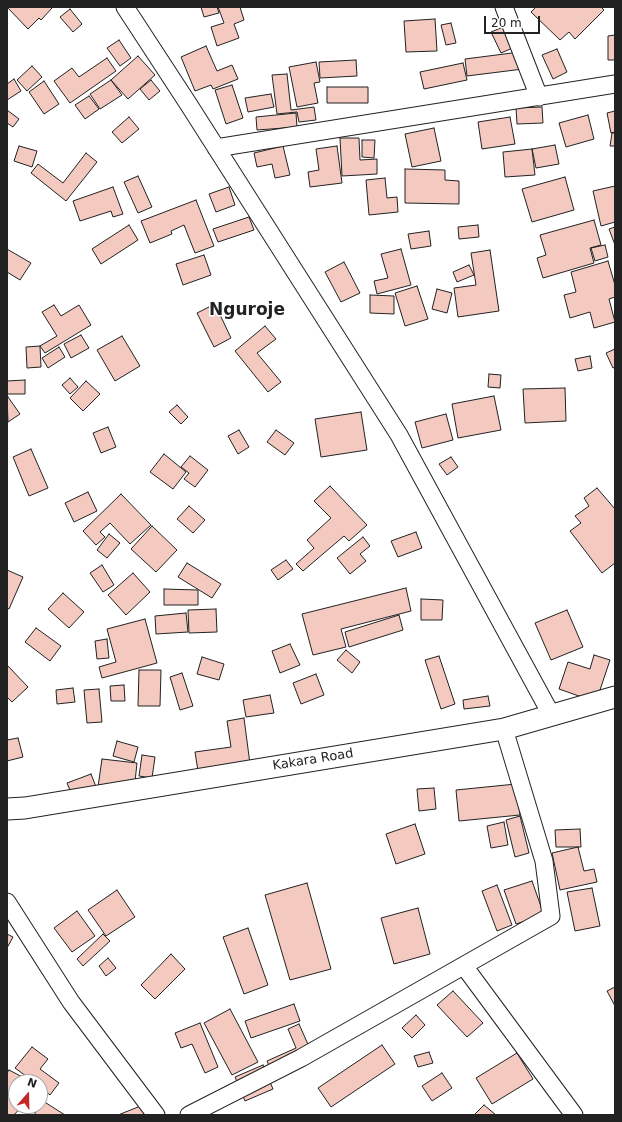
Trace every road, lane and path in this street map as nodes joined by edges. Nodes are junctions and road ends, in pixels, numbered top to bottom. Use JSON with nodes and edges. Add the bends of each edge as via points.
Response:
{"nodes":[{"id":1,"x":125,"y":7,"type":"edge"},
{"id":2,"x":504,"y":7,"type":"edge"},
{"id":3,"x":615,"y":84,"type":"edge"},
{"id":4,"x":539,"y":97,"type":"junction"},
{"id":5,"x":216,"y":148,"type":"junction"},
{"id":6,"x":615,"y":697,"type":"edge"},
{"id":7,"x":552,"y":716,"type":"junction"},
{"id":8,"x":504,"y":729,"type":"junction"},
{"id":9,"x":7,"y":809,"type":"edge"},
{"id":10,"x":7,"y":902,"type":"edge"},
{"id":11,"x":464,"y":966,"type":"junction"},
{"id":12,"x":156,"y":1115,"type":"edge"},
{"id":13,"x":189,"y":1115,"type":"edge"},
{"id":14,"x":574,"y":1115,"type":"edge"}],
"edges":[{"from":1,"to":5,"type":"street"},
{"from":2,"to":4,"type":"street"},
{"from":3,"to":4,"type":"street"},
{"from":4,"to":5,"type":"street"},
{"from":5,"to":7,"type":"street","via":[[399,435]]},
{"from":6,"to":7,"type":"street","name":"Kakara Road"},
{"from":7,"to":8,"type":"street","name":"Kakara Road"},
{"from":8,"to":9,"type":"street","name":"Kakara Road"},
{"from":8,"to":11,"type":"street","via":[[544,861],[552,916]]},
{"from":10,"to":12,"type":"street","via":[[71,1002]]},
{"from":11,"to":13,"type":"street","via":[[301,1058]]},
{"from":11,"to":14,"type":"street"}]}
